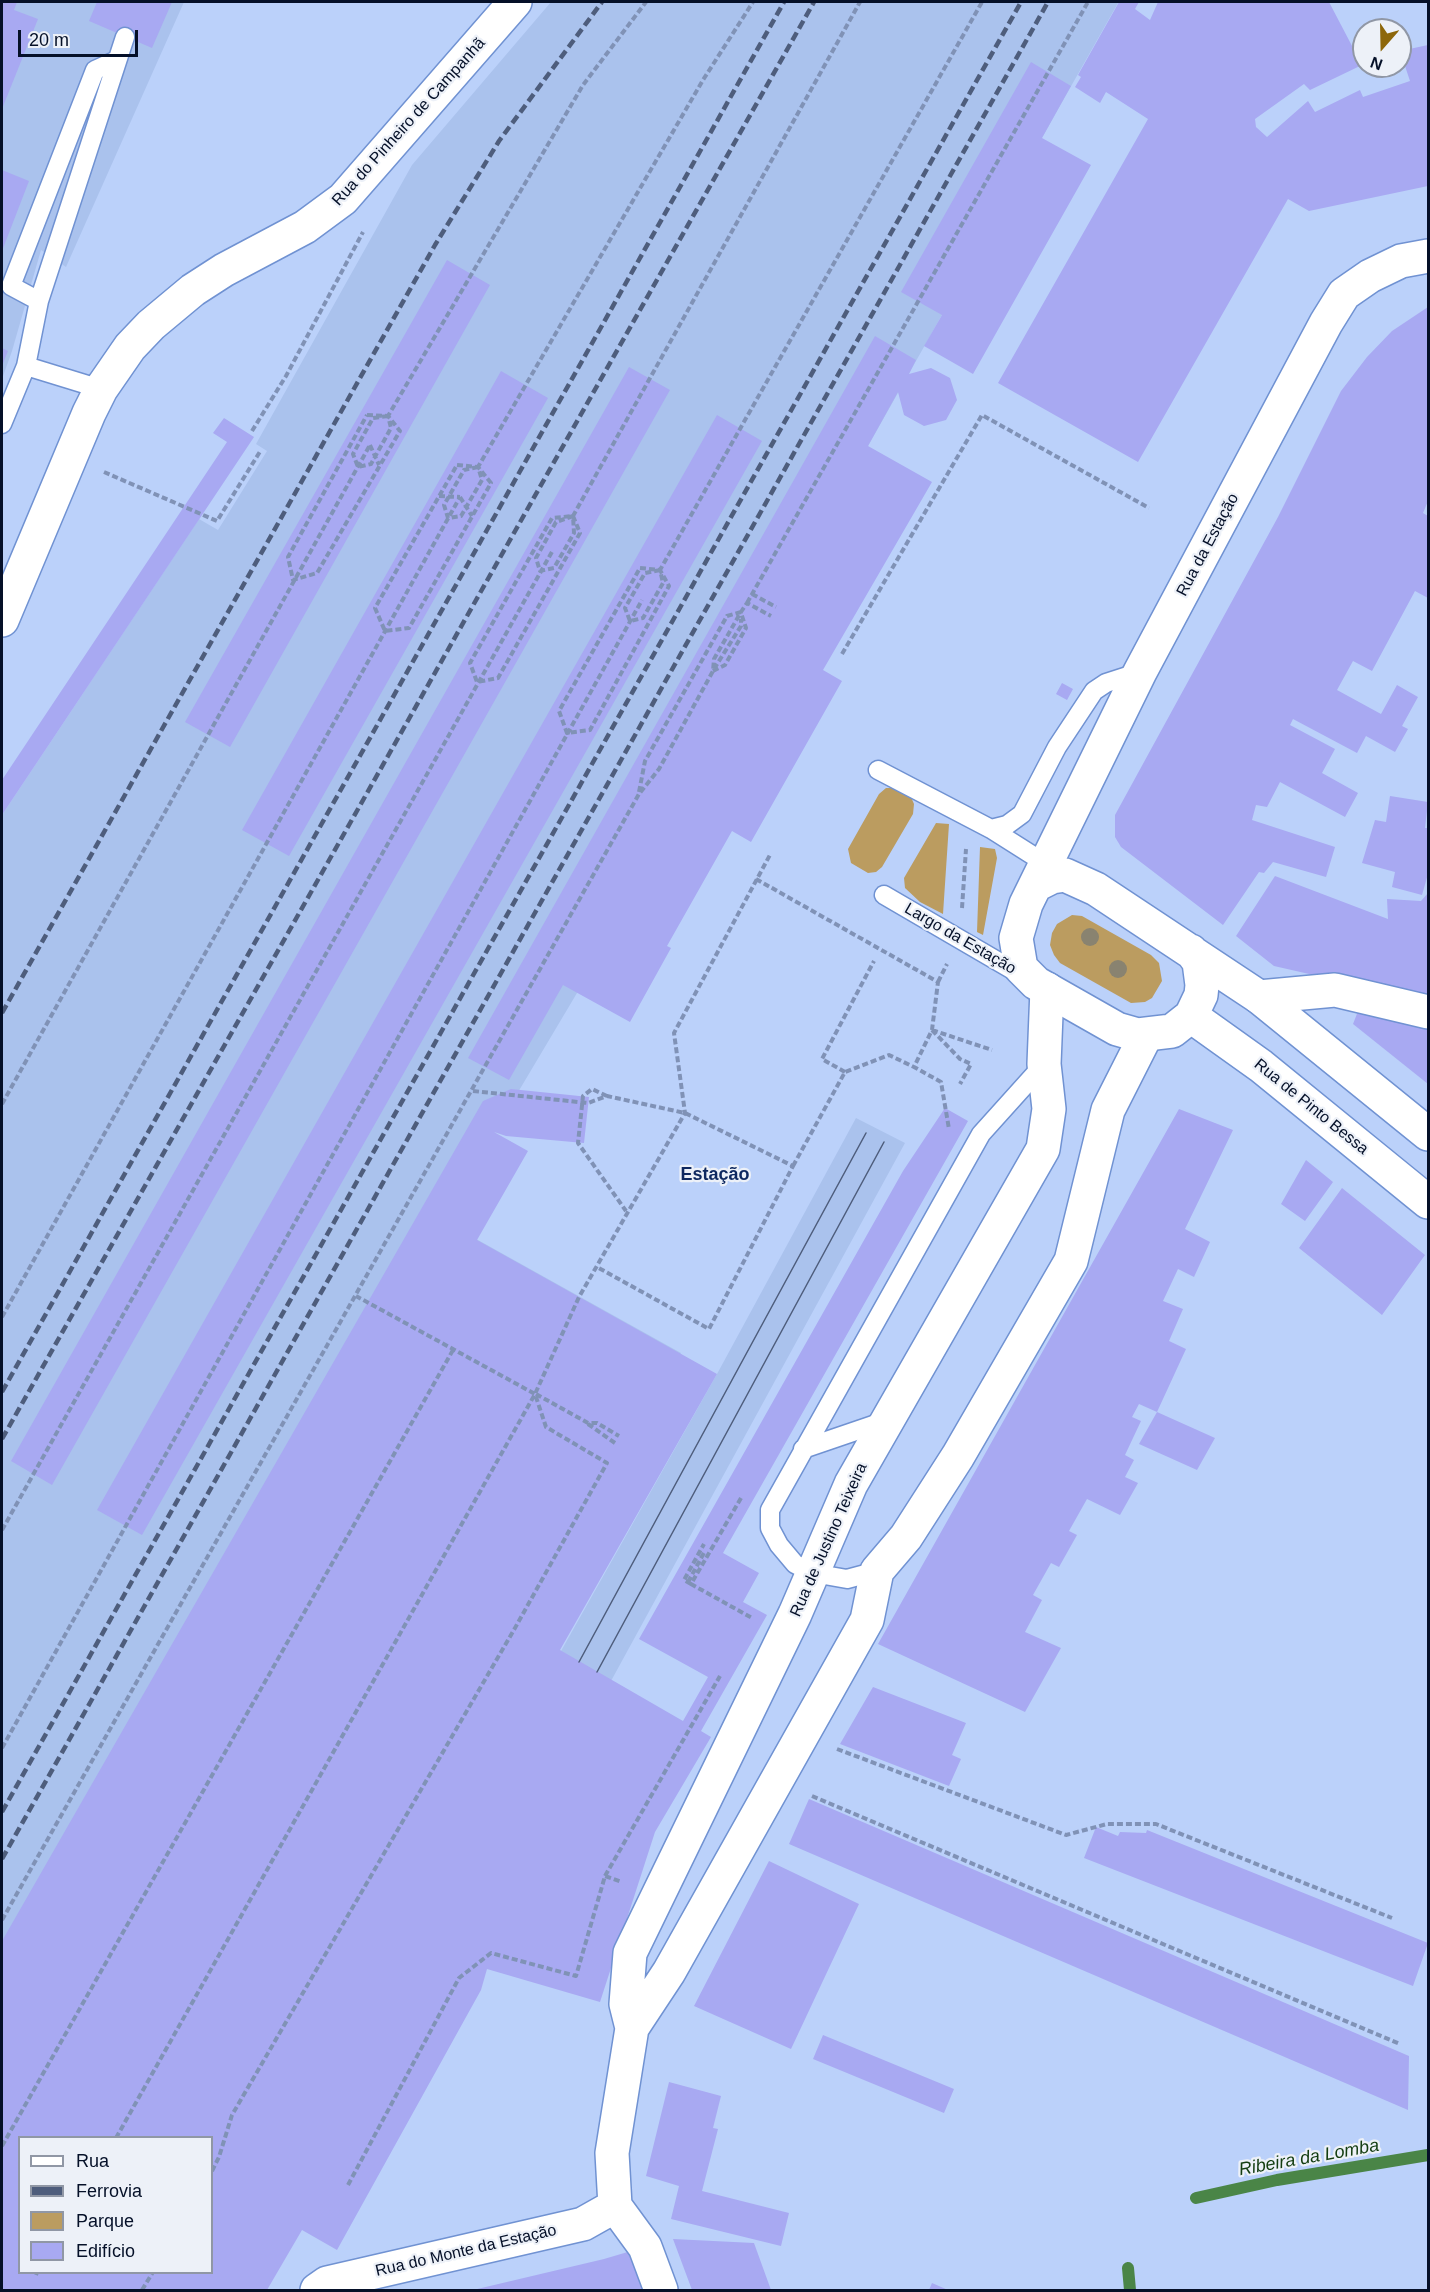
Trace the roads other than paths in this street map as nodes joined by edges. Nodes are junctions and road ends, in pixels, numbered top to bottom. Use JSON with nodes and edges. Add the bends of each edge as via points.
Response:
{"nodes":[{"id":1,"x":515,"y":2,"type":"edge"},
{"id":2,"x":125,"y":37,"type":"dead end"},
{"id":3,"x":117,"y":60,"type":"junction"},
{"id":4,"x":1428,"y":255,"type":"edge"},
{"id":5,"x":39,"y":302,"type":"junction"},
{"id":6,"x":26,"y":366,"type":"junction"},
{"id":7,"x":100,"y":389,"type":"junction"},
{"id":8,"x":2,"y":424,"type":"edge"},
{"id":9,"x":2,"y":620,"type":"edge"},
{"id":10,"x":1140,"y":672,"type":"junction"},
{"id":11,"x":878,"y":770,"type":"dead end"},
{"id":12,"x":991,"y":829,"type":"junction"},
{"id":13,"x":1050,"y":875,"type":"junction"},
{"id":14,"x":884,"y":895,"type":"dead end"},
{"id":15,"x":1191,"y":951,"type":"junction"},
{"id":16,"x":1042,"y":986,"type":"junction"},
{"id":17,"x":1259,"y":997,"type":"junction"},
{"id":18,"x":1428,"y":1012,"type":"edge"},
{"id":19,"x":1191,"y":1016,"type":"junction"},
{"id":20,"x":1146,"y":1035,"type":"junction"},
{"id":21,"x":1044,"y":1064,"type":"junction"},
{"id":22,"x":1428,"y":1134,"type":"edge"},
{"id":23,"x":1428,"y":1202,"type":"edge"},
{"id":24,"x":887,"y":1421,"type":"junction"},
{"id":25,"x":803,"y":1449,"type":"junction"},
{"id":26,"x":877,"y":1571,"type":"junction"},
{"id":27,"x":813,"y":1573,"type":"junction"},
{"id":28,"x":632,"y":2028,"type":"junction"},
{"id":29,"x":615,"y":2206,"type":"junction"},
{"id":30,"x":317,"y":2290,"type":"edge"},
{"id":31,"x":662,"y":2290,"type":"edge"}],
"edges":[{"from":1,"to":7,"type":"street","name":"Rua do Pinheiro de Campanhã","via":[[343,199],[319,219],[224,270],[178,302],[130,347]]},
{"from":2,"to":3,"type":"lane"},
{"from":3,"to":5,"type":"lane"},
{"from":3,"to":5,"type":"lane","via":[[95,70],[11,286]]},
{"from":4,"to":10,"type":"street","name":"Rua da Estação","via":[[1401,261],[1344,294]]},
{"from":5,"to":6,"type":"lane"},
{"from":6,"to":7,"type":"lane"},
{"from":6,"to":8,"type":"lane"},
{"from":7,"to":9,"type":"street","name":"Rua do Pinheiro de Campanhã"},
{"from":10,"to":12,"type":"lane","via":[[1094,691],[1057,747],[1022,814],[1007,825]]},
{"from":10,"to":13,"type":"street","name":"Rua da Estação"},
{"from":11,"to":12,"type":"lane"},
{"from":12,"to":13,"type":"lane"},
{"from":13,"to":15,"type":"street","via":[[1096,889]]},
{"from":13,"to":16,"type":"street","via":[[1021,916],[1016,946],[1021,968]]},
{"from":14,"to":16,"type":"lane","name":"Largo da Estação"},
{"from":15,"to":17,"type":"street"},
{"from":15,"to":19,"type":"street","via":[[1198,962],[1202,985]]},
{"from":16,"to":20,"type":"street","via":[[1117,1029]]},
{"from":16,"to":21,"type":"street","name":"Rua de Justino Teixeira"},
{"from":17,"to":18,"type":"street","via":[[1335,990]]},
{"from":17,"to":22,"type":"street"},
{"from":19,"to":20,"type":"street","via":[[1172,1031]]},
{"from":19,"to":23,"type":"street","name":"Rua de Pinto Bessa","via":[[1261,1066]]},
{"from":20,"to":26,"type":"street","name":"Rua de Justino Teixeira","via":[[1108,1110],[1071,1261],[958,1456],[906,1537]]},
{"from":21,"to":24,"type":"street","name":"Rua de Justino Teixeira","via":[[1049,1109],[1043,1149]]},
{"from":21,"to":25,"type":"lane","via":[[981,1134]]},
{"from":24,"to":25,"type":"lane"},
{"from":24,"to":27,"type":"street","name":"Rua de Justino Teixeira","via":[[851,1484]]},
{"from":25,"to":27,"type":"lane","via":[[770,1510],[770,1528],[795,1564]]},
{"from":26,"to":27,"type":"lane","via":[[848,1579]]},
{"from":26,"to":28,"type":"street","name":"Rua de Justino Teixeira","via":[[867,1620],[669,1972]]},
{"from":27,"to":28,"type":"street","name":"Rua de Justino Teixeira","via":[[630,1953],[626,2004]]},
{"from":28,"to":29,"type":"street","name":"Rua de Justino Teixeira","via":[[612,2153]]},
{"from":29,"to":30,"type":"street","name":"Rua do Monte da Estação","via":[[583,2224],[327,2283]]},
{"from":29,"to":31,"type":"street","via":[[645,2247]]}]}
